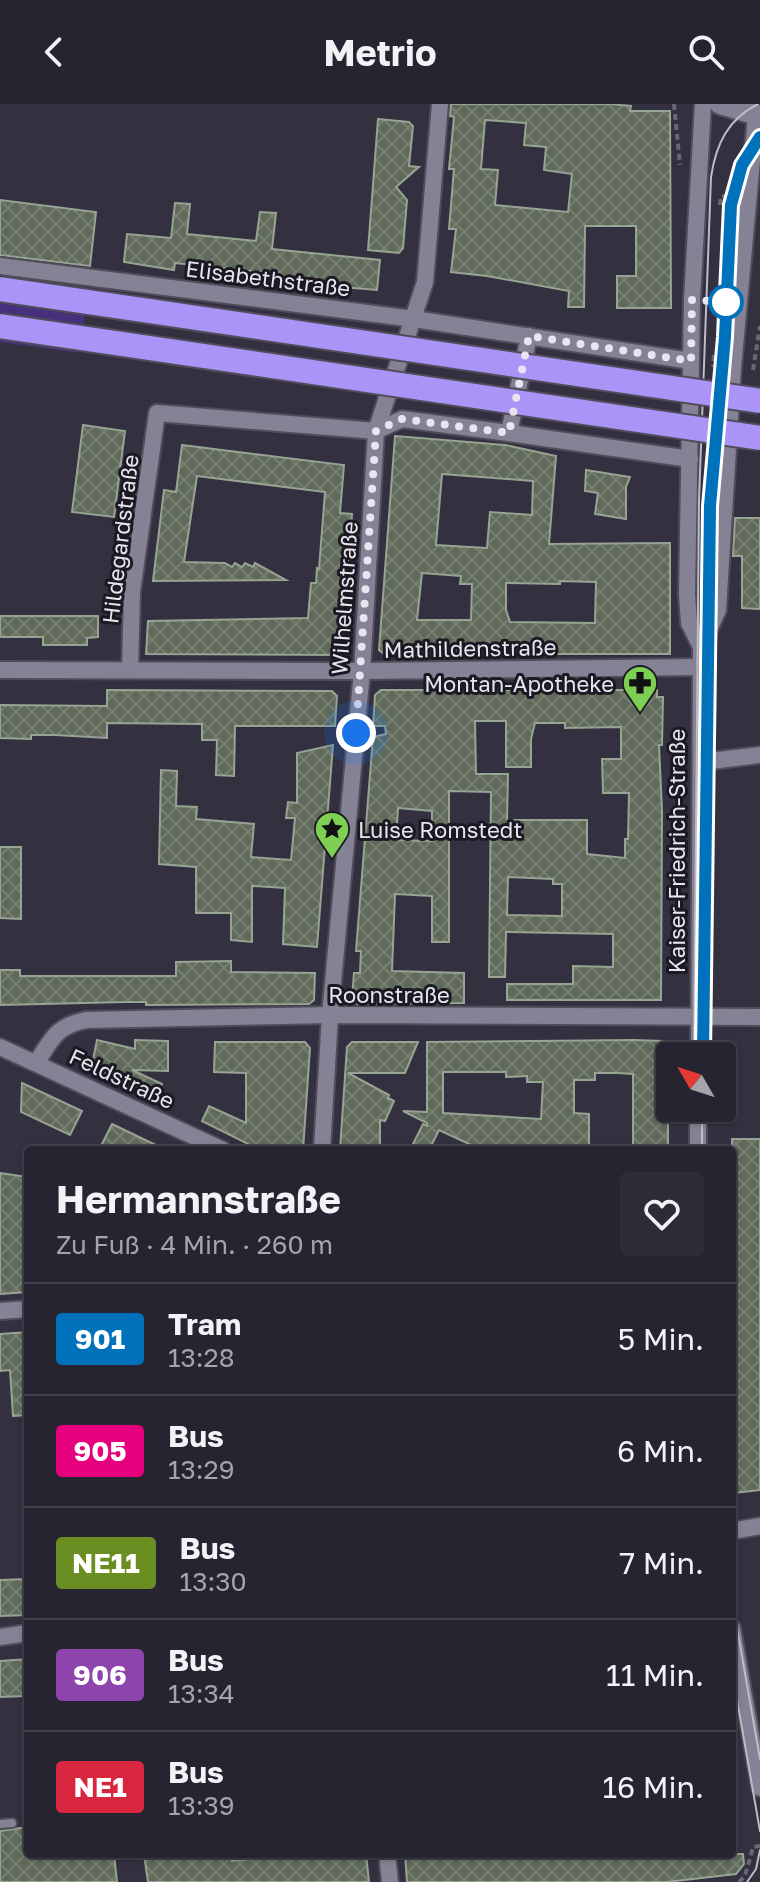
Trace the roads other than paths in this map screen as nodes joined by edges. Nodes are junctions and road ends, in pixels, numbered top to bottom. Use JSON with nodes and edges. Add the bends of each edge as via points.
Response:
{"nodes":[{"id":1,"x":440,"y":104,"type":"edge"},
{"id":2,"x":703,"y":104,"type":"edge"},
{"id":3,"x":720,"y":104,"type":"edge"},
{"id":4,"x":757,"y":112,"type":"edge"},
{"id":5,"x":0,"y":266,"type":"edge"},
{"id":6,"x":0,"y":289,"type":"edge"},
{"id":7,"x":414,"y":319,"type":"junction"},
{"id":8,"x":0,"y":326,"type":"edge"},
{"id":9,"x":529,"y":336,"type":"junction"},
{"id":10,"x":691,"y":361,"type":"junction"},
{"id":11,"x":760,"y":401,"type":"edge"},
{"id":12,"x":376,"y":431,"type":"junction"},
{"id":13,"x":509,"y":433,"type":"junction"},
{"id":14,"x":760,"y":438,"type":"edge"},
{"id":15,"x":690,"y":459,"type":"junction"},
{"id":16,"x":701,"y":647,"type":"junction"},
{"id":17,"x":701,"y":667,"type":"junction"},
{"id":18,"x":0,"y":670,"type":"edge"},
{"id":19,"x":130,"y":670,"type":"junction"},
{"id":20,"x":362,"y":671,"type":"junction"},
{"id":21,"x":760,"y":755,"type":"edge"},
{"id":22,"x":702,"y":762,"type":"junction"},
{"id":23,"x":330,"y":1015,"type":"junction"},
{"id":24,"x":699,"y":1017,"type":"junction"},
{"id":25,"x":760,"y":1017,"type":"edge"},
{"id":26,"x":699,"y":1042,"type":"edge"},
{"id":27,"x":0,"y":1047,"type":"edge"},
{"id":28,"x":37,"y":1062,"type":"junction"},
{"id":29,"x":698,"y":1122,"type":"edge"},
{"id":30,"x":215,"y":1146,"type":"edge"},
{"id":31,"x":322,"y":1146,"type":"edge"},
{"id":32,"x":698,"y":1146,"type":"edge"},
{"id":33,"x":24,"y":1309,"type":"edge"},
{"id":34,"x":0,"y":1311,"type":"edge"},
{"id":35,"x":760,"y":1526,"type":"edge"},
{"id":36,"x":736,"y":1530,"type":"edge"},
{"id":37,"x":24,"y":1634,"type":"edge"},
{"id":38,"x":0,"y":1637,"type":"edge"},
{"id":39,"x":736,"y":1651,"type":"edge"},
{"id":40,"x":760,"y":1788,"type":"edge"},
{"id":41,"x":12,"y":1823,"type":"dead end"},
{"id":42,"x":0,"y":1824,"type":"edge"},
{"id":43,"x":387,"y":1858,"type":"edge"},
{"id":44,"x":390,"y":1882,"type":"edge"}],
"edges":[{"from":1,"to":7,"type":"street","name":"Wilhelmstraße","via":[[425,282]]},
{"from":2,"to":10,"type":"street","name":"Kaiser-Friedrich-Straße"},
{"from":3,"to":4,"type":"main road"},
{"from":4,"to":16,"type":"street","name":"Kaiser-Friedrich-Straße","via":[[718,610]]},
{"from":5,"to":7,"type":"street","name":"Elisabethstraße"},
{"from":6,"to":11,"type":"highway","bridge":true},
{"from":7,"to":9,"type":"street","name":"Elisabethstraße"},
{"from":7,"to":12,"type":"street","name":"Wilhelmstraße"},
{"from":8,"to":14,"type":"highway","bridge":true},
{"from":9,"to":10,"type":"street","name":"Elisabethstraße"},
{"from":9,"to":13,"type":"street"},
{"from":10,"to":15,"type":"street","name":"Kaiser-Friedrich-Straße"},
{"from":12,"to":13,"type":"street","via":[[402,419]]},
{"from":12,"to":19,"type":"street","name":"Hildegardstraße","via":[[157,413],[132,592]]},
{"from":12,"to":20,"type":"street","name":"Wilhelmstraße"},
{"from":13,"to":15,"type":"street"},
{"from":15,"to":16,"type":"street","name":"Kaiser-Friedrich-Straße","via":[[687,610]]},
{"from":16,"to":17,"type":"street","name":"Kaiser-Friedrich-Straße"},
{"from":17,"to":20,"type":"street","name":"Mathildenstraße"},
{"from":17,"to":22,"type":"street","name":"Kaiser-Friedrich-Straße"},
{"from":18,"to":19,"type":"street","name":"Mathildenstraße"},
{"from":19,"to":20,"type":"street","name":"Mathildenstraße"},
{"from":20,"to":23,"type":"street","name":"Wilhelmstraße"},
{"from":21,"to":22,"type":"street"},
{"from":22,"to":24,"type":"street","name":"Kaiser-Friedrich-Straße"},
{"from":23,"to":24,"type":"street","name":"Roonstraße"},
{"from":23,"to":28,"type":"street","name":"Roonstraße","via":[[86,1020],[56,1034]]},
{"from":23,"to":31,"type":"street","name":"Wilhelmstraße"},
{"from":24,"to":25,"type":"street","name":"Roonstraße"},
{"from":24,"to":26,"type":"street","name":"Kaiser-Friedrich-Straße"},
{"from":27,"to":28,"type":"street","name":"Feldstraße"},
{"from":28,"to":30,"type":"street","name":"Feldstraße"},
{"from":29,"to":32,"type":"street"},
{"from":33,"to":34,"type":"street"},
{"from":35,"to":36,"type":"street"},
{"from":37,"to":38,"type":"street"},
{"from":39,"to":40,"type":"street"},
{"from":41,"to":42,"type":"lane"},
{"from":43,"to":44,"type":"street"}]}
